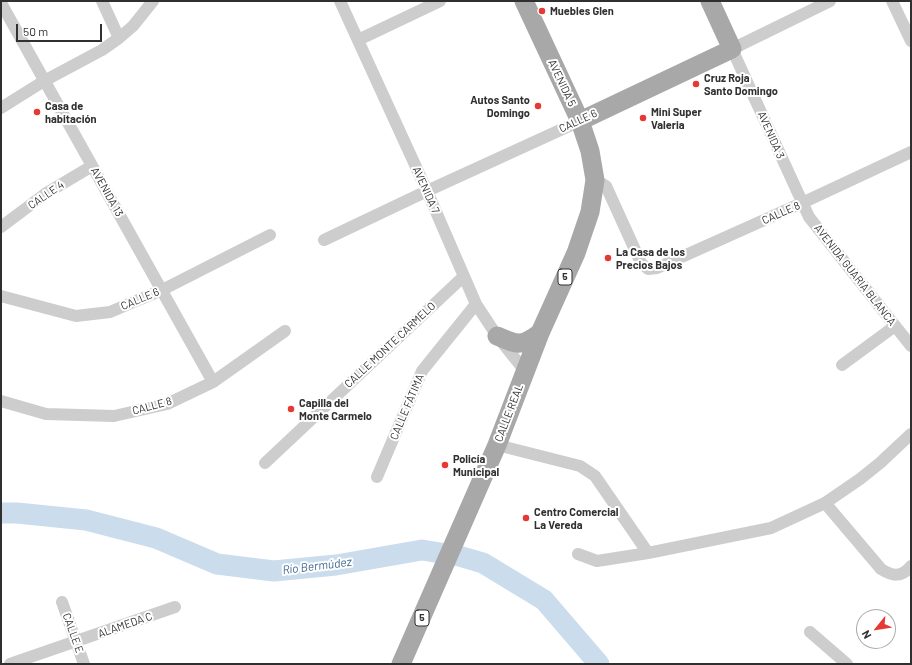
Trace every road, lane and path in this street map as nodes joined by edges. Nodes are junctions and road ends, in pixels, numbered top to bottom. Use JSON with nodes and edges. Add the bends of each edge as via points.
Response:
{"nodes":[{"id":1,"x":102,"y":1,"type":"edge"},
{"id":2,"x":153,"y":1,"type":"edge"},
{"id":3,"x":340,"y":1,"type":"edge"},
{"id":4,"x":440,"y":1,"type":"edge"},
{"id":5,"x":524,"y":1,"type":"edge"},
{"id":6,"x":710,"y":1,"type":"edge"},
{"id":7,"x":830,"y":1,"type":"edge"},
{"id":8,"x":892,"y":1,"type":"edge"},
{"id":9,"x":1,"y":3,"type":"edge"},
{"id":10,"x":119,"y":38,"type":"junction"},
{"id":11,"x":358,"y":40,"type":"junction"},
{"id":12,"x":911,"y":41,"type":"edge"},
{"id":13,"x":732,"y":49,"type":"junction"},
{"id":14,"x":44,"y":81,"type":"junction"},
{"id":15,"x":1,"y":108,"type":"edge"},
{"id":16,"x":580,"y":120,"type":"junction"},
{"id":17,"x":911,"y":152,"type":"edge"},
{"id":18,"x":92,"y":166,"type":"junction"},
{"id":19,"x":595,"y":180,"type":"junction"},
{"id":20,"x":427,"y":191,"type":"junction"},
{"id":21,"x":802,"y":203,"type":"junction"},
{"id":22,"x":1,"y":227,"type":"edge"},
{"id":23,"x":270,"y":235,"type":"dead end"},
{"id":24,"x":324,"y":240,"type":"dead end"},
{"id":25,"x":463,"y":277,"type":"junction"},
{"id":26,"x":162,"y":290,"type":"junction"},
{"id":27,"x":1,"y":296,"type":"edge"},
{"id":28,"x":476,"y":304,"type":"junction"},
{"id":29,"x":895,"y":326,"type":"junction"},
{"id":30,"x":285,"y":331,"type":"dead end"},
{"id":31,"x":540,"y":333,"type":"junction"},
{"id":32,"x":497,"y":336,"type":"junction"},
{"id":33,"x":911,"y":346,"type":"edge"},
{"id":34,"x":842,"y":365,"type":"dead end"},
{"id":35,"x":525,"y":371,"type":"junction"},
{"id":36,"x":213,"y":382,"type":"junction"},
{"id":37,"x":1,"y":401,"type":"edge"},
{"id":38,"x":911,"y":434,"type":"edge"},
{"id":39,"x":497,"y":445,"type":"junction"},
{"id":40,"x":265,"y":463,"type":"dead end"},
{"id":41,"x":377,"y":477,"type":"dead end"},
{"id":42,"x":825,"y":503,"type":"junction"},
{"id":43,"x":648,"y":553,"type":"junction"},
{"id":44,"x":578,"y":554,"type":"dead end"},
{"id":45,"x":911,"y":566,"type":"edge"},
{"id":46,"x":62,"y":602,"type":"dead end"},
{"id":47,"x":175,"y":607,"type":"dead end"},
{"id":48,"x":810,"y":632,"type":"dead end"},
{"id":49,"x":76,"y":642,"type":"junction"},
{"id":50,"x":834,"y":660,"type":"edge"},
{"id":51,"x":10,"y":664,"type":"edge"},
{"id":52,"x":84,"y":664,"type":"edge"},
{"id":53,"x":401,"y":664,"type":"edge"},
{"id":54,"x":847,"y":664,"type":"edge"}],
"edges":[{"from":1,"to":10,"type":"street"},
{"from":2,"to":10,"type":"street","via":[[133,26]]},
{"from":3,"to":11,"type":"street","name":"AVENIDA 7"},
{"from":4,"to":11,"type":"street"},
{"from":5,"to":16,"type":"main road","name":"AVENIDA 5","number":"5"},
{"from":6,"to":13,"type":"main road","name":"AVENIDA 3"},
{"from":7,"to":13,"type":"street","name":"CALLE 6"},
{"from":8,"to":12,"type":"street"},
{"from":9,"to":14,"type":"street","name":"AVENIDA 13"},
{"from":10,"to":14,"type":"street"},
{"from":11,"to":20,"type":"street","name":"AVENIDA 7"},
{"from":13,"to":16,"type":"main road","name":"CALLE 6"},
{"from":13,"to":21,"type":"street","name":"AVENIDA 3"},
{"from":14,"to":15,"type":"street"},
{"from":14,"to":18,"type":"street","name":"AVENIDA 13"},
{"from":16,"to":19,"type":"main road","name":"AVENIDA 5","number":"5","via":[[590,151]]},
{"from":16,"to":20,"type":"street","name":"CALLE 6"},
{"from":17,"to":21,"type":"street","name":"CALLE 8"},
{"from":18,"to":22,"type":"street","name":"CALLE 4","via":[[45,194]]},
{"from":18,"to":26,"type":"street","name":"AVENIDA 13"},
{"from":19,"to":21,"type":"street","name":"CALLE 8","via":[[606,186],[641,263],[648,269],[657,268]]},
{"from":19,"to":31,"type":"main road","name":"CALLE REAL","number":"5","via":[[590,212],[576,253]]},
{"from":20,"to":24,"type":"street","name":"CALLE 6"},
{"from":20,"to":25,"type":"street","name":"AVENIDA 7"},
{"from":21,"to":29,"type":"street","name":"AVENIDA GUARIA BLANCA","via":[[809,217]]},
{"from":23,"to":26,"type":"street","name":"CALLE 6"},
{"from":25,"to":28,"type":"street","name":"AVENIDA 7"},
{"from":25,"to":40,"type":"street","name":"CALLE MONTE CARMELO"},
{"from":26,"to":27,"type":"street","name":"CALLE 6","via":[[110,312],[76,316]]},
{"from":26,"to":36,"type":"street","name":"AVENIDA 13"},
{"from":28,"to":32,"type":"street","name":"AVENIDA 7"},
{"from":28,"to":41,"type":"street","name":"CALLE FÁTIMA","via":[[422,371]]},
{"from":29,"to":33,"type":"street","name":"AVENIDA GUARIA BLANCA"},
{"from":29,"to":34,"type":"street"},
{"from":30,"to":36,"type":"street","name":"CALLE 8"},
{"from":31,"to":32,"type":"main road","via":[[528,342],[520,344]]},
{"from":31,"to":35,"type":"main road","name":"CALLE REAL","number":"5"},
{"from":32,"to":35,"type":"street","name":"AVENIDA 7"},
{"from":35,"to":39,"type":"main road","name":"CALLE REAL","number":"5"},
{"from":36,"to":37,"type":"street","name":"CALLE 8","via":[[168,404],[114,416],[46,414]]},
{"from":38,"to":42,"type":"street","via":[[860,480]]},
{"from":39,"to":43,"type":"street","via":[[580,466],[595,476]]},
{"from":39,"to":53,"type":"main road","name":"CALLE REAL","number":"5"},
{"from":42,"to":43,"type":"street","via":[[771,528]]},
{"from":42,"to":45,"type":"street","via":[[880,569],[891,575],[900,574]]},
{"from":43,"to":44,"type":"street","via":[[597,561]]},
{"from":46,"to":49,"type":"street","name":"CALLE E"},
{"from":47,"to":49,"type":"street","name":"ALAMEDA C"},
{"from":48,"to":50,"type":"street"},
{"from":49,"to":51,"type":"street","name":"ALAMEDA C"},
{"from":49,"to":52,"type":"street","name":"CALLE E"},
{"from":50,"to":54,"type":"street"}]}
